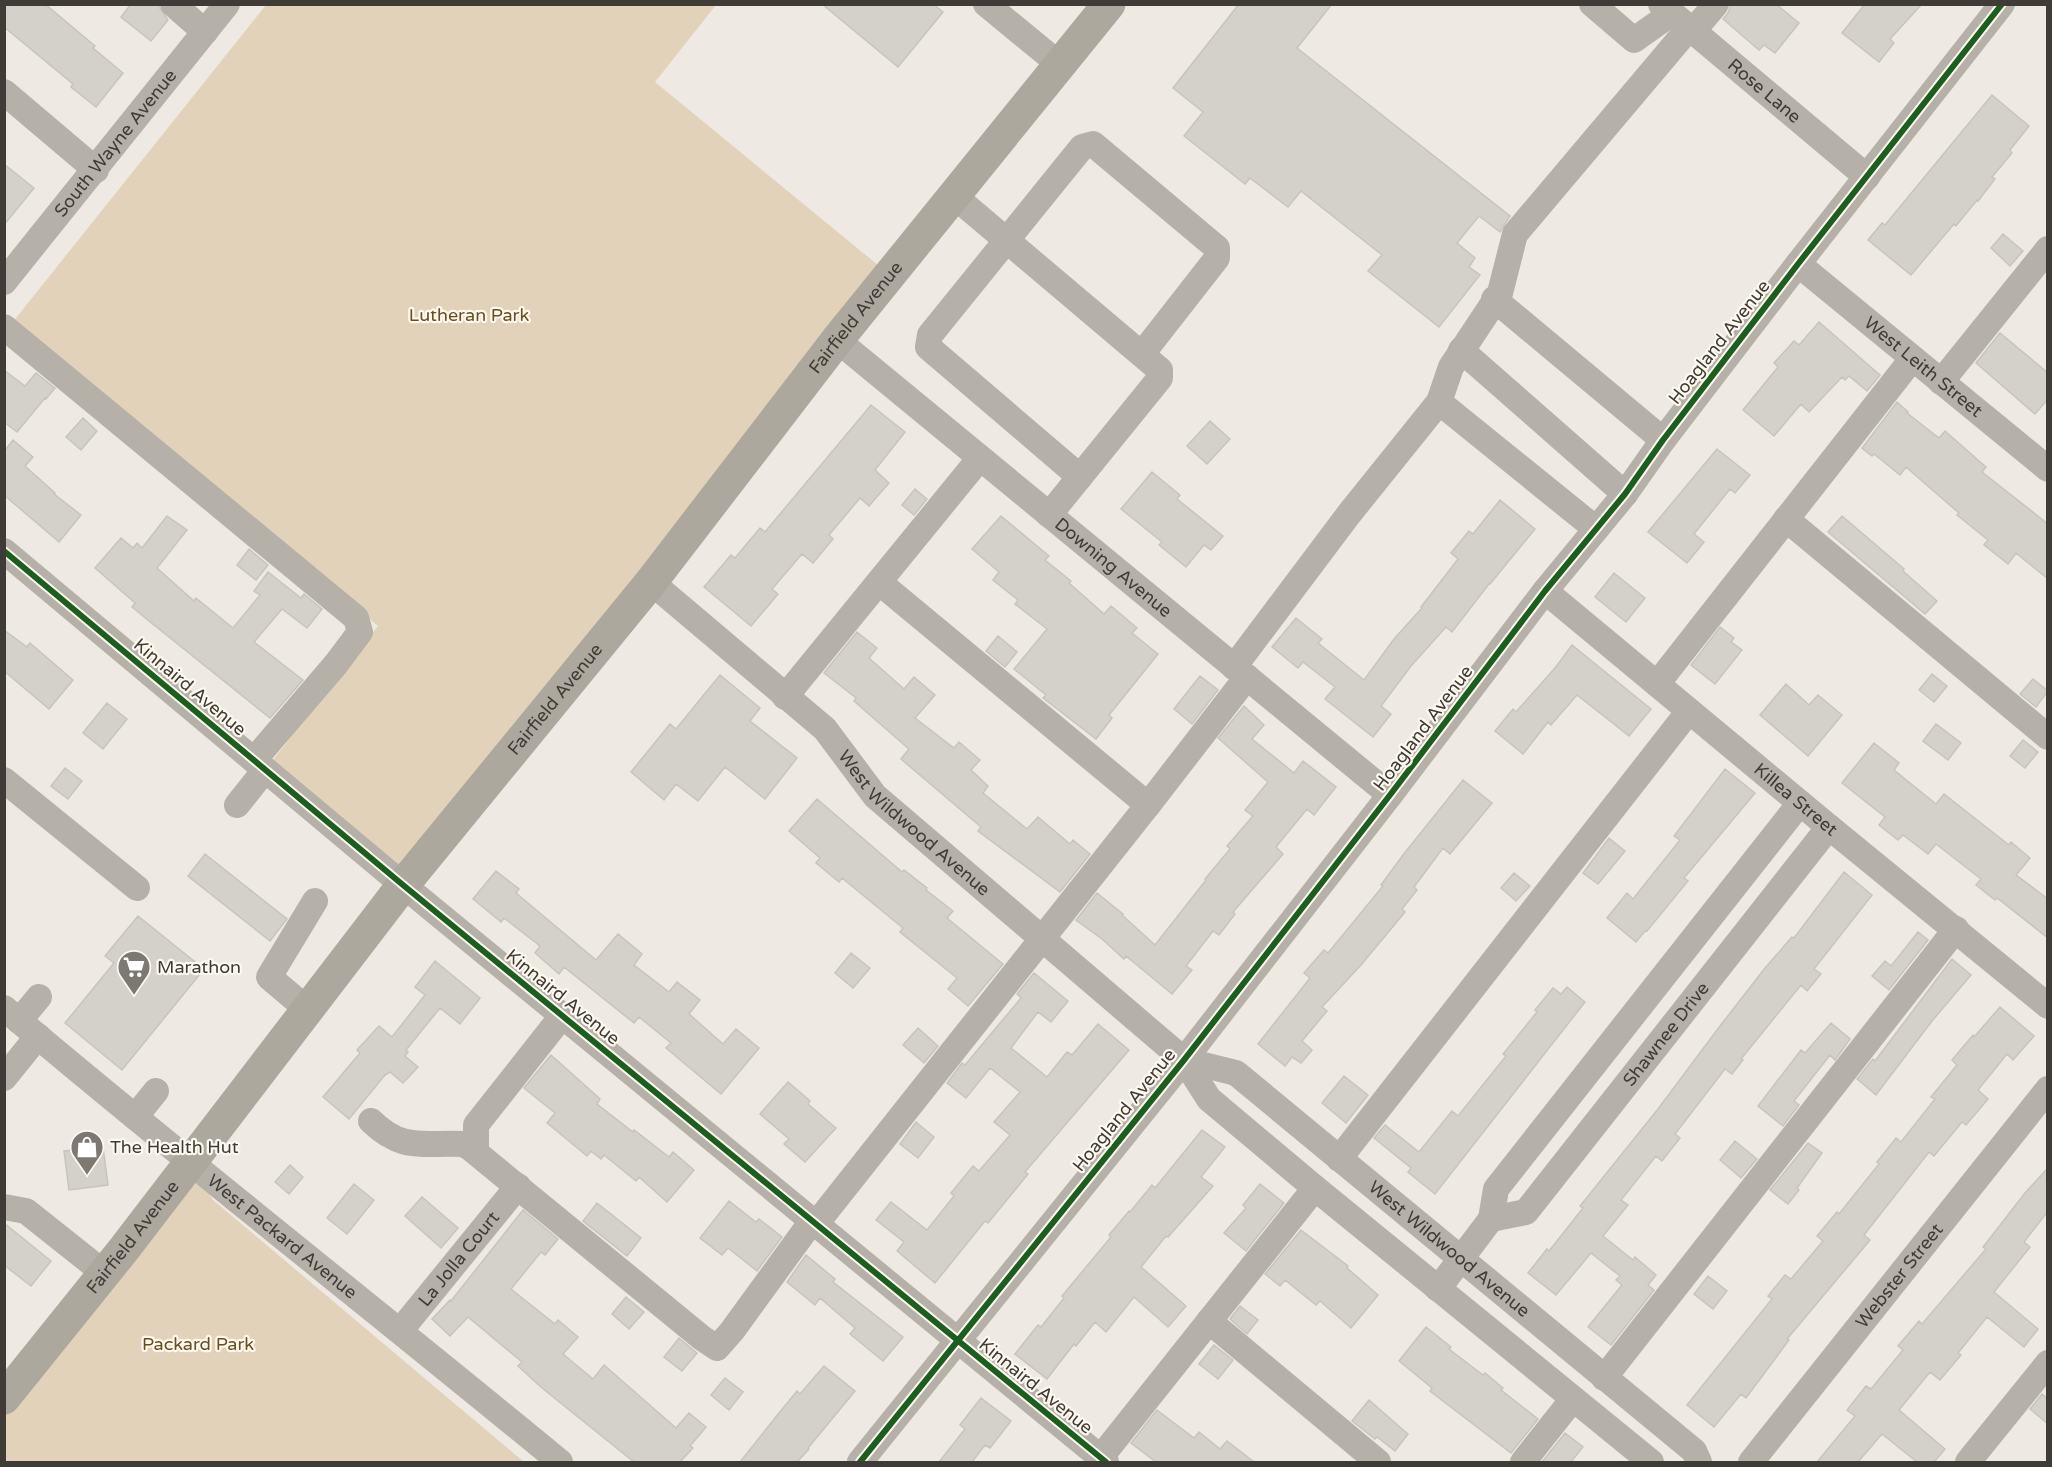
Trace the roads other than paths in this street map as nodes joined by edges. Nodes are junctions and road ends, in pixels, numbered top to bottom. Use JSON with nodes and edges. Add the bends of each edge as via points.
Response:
{"nodes":[{"id":1,"x":173,"y":4,"type":"edge"},
{"id":2,"x":986,"y":4,"type":"edge"},
{"id":3,"x":1109,"y":4,"type":"edge"},
{"id":4,"x":1592,"y":4,"type":"edge"},
{"id":5,"x":1716,"y":4,"type":"edge"},
{"id":6,"x":2002,"y":4,"type":"edge"},
{"id":7,"x":224,"y":5,"type":"edge"},
{"id":8,"x":1679,"y":19,"type":"edge"},
{"id":9,"x":206,"y":32,"type":"junction"},
{"id":10,"x":1059,"y":64,"type":"junction"},
{"id":11,"x":4,"y":92,"type":"edge"},
{"id":12,"x":96,"y":170,"type":"junction"},
{"id":13,"x":1867,"y":177,"type":"junction"},
{"id":14,"x":953,"y":195,"type":"junction"},
{"id":15,"x":1006,"y":240,"type":"junction"},
{"id":16,"x":2048,"y":249,"type":"edge"},
{"id":17,"x":1798,"y":264,"type":"junction"},
{"id":18,"x":4,"y":282,"type":"edge"},
{"id":19,"x":1494,"y":299,"type":"junction"},
{"id":20,"x":4,"y":327,"type":"edge"},
{"id":21,"x":837,"y":340,"type":"junction"},
{"id":22,"x":1461,"y":350,"type":"junction"},
{"id":23,"x":1142,"y":354,"type":"junction"},
{"id":24,"x":1912,"y":359,"type":"junction"},
{"id":25,"x":1941,"y":382,"type":"junction"},
{"id":26,"x":1439,"y":402,"type":"junction"},
{"id":27,"x":1663,"y":440,"type":"junction"},
{"id":28,"x":980,"y":458,"type":"junction"},
{"id":29,"x":2048,"y":469,"type":"edge"},
{"id":30,"x":1080,"y":477,"type":"junction"},
{"id":31,"x":1625,"y":494,"type":"junction"},
{"id":32,"x":1049,"y":515,"type":"junction"},
{"id":33,"x":1786,"y":519,"type":"junction"},
{"id":34,"x":1596,"y":529,"type":"junction"},
{"id":35,"x":4,"y":551,"type":"edge"},
{"id":36,"x":651,"y":582,"type":"junction"},
{"id":37,"x":880,"y":583,"type":"junction"},
{"id":38,"x":1545,"y":591,"type":"junction"},
{"id":39,"x":1240,"y":672,"type":"junction"},
{"id":40,"x":1658,"y":684,"type":"junction"},
{"id":41,"x":785,"y":697,"type":"junction"},
{"id":42,"x":1689,"y":711,"type":"junction"},
{"id":43,"x":2048,"y":737,"type":"edge"},
{"id":44,"x":260,"y":765,"type":"junction"},
{"id":45,"x":4,"y":780,"type":"edge"},
{"id":46,"x":1390,"y":795,"type":"junction"},
{"id":47,"x":1800,"y":803,"type":"junction"},
{"id":48,"x":237,"y":805,"type":"dead end"},
{"id":49,"x":1148,"y":805,"type":"junction"},
{"id":50,"x":1829,"y":827,"type":"junction"},
{"id":51,"x":403,"y":885,"type":"junction"},
{"id":52,"x":137,"y":888,"type":"dead end"},
{"id":53,"x":315,"y":901,"type":"dead end"},
{"id":54,"x":1956,"y":929,"type":"junction"},
{"id":55,"x":1042,"y":939,"type":"junction"},
{"id":56,"x":39,"y":996,"type":"dead end"},
{"id":57,"x":1644,"y":1002,"type":"junction"},
{"id":58,"x":2048,"y":1006,"type":"edge"},
{"id":59,"x":308,"y":1010,"type":"junction"},
{"id":60,"x":562,"y":1016,"type":"junction"},
{"id":61,"x":21,"y":1022,"type":"edge"},
{"id":62,"x":1674,"y":1025,"type":"junction"},
{"id":63,"x":1608,"y":1048,"type":"junction"},
{"id":64,"x":1184,"y":1060,"type":"junction"},
{"id":65,"x":1637,"y":1072,"type":"junction"},
{"id":66,"x":4,"y":1078,"type":"edge"},
{"id":67,"x":2048,"y":1089,"type":"edge"},
{"id":68,"x":156,"y":1091,"type":"dead end"},
{"id":69,"x":135,"y":1117,"type":"junction"},
{"id":70,"x":371,"y":1121,"type":"dead end"},
{"id":71,"x":476,"y":1151,"type":"junction"},
{"id":72,"x":1339,"y":1159,"type":"junction"},
{"id":73,"x":191,"y":1163,"type":"junction"},
{"id":74,"x":518,"y":1186,"type":"junction"},
{"id":75,"x":1315,"y":1188,"type":"junction"},
{"id":76,"x":4,"y":1207,"type":"edge"},
{"id":77,"x":1491,"y":1219,"type":"junction"},
{"id":78,"x":814,"y":1223,"type":"junction"},
{"id":79,"x":1462,"y":1258,"type":"junction"},
{"id":80,"x":104,"y":1273,"type":"junction"},
{"id":81,"x":1438,"y":1289,"type":"junction"},
{"id":82,"x":1209,"y":1321,"type":"junction"},
{"id":83,"x":400,"y":1330,"type":"junction"},
{"id":84,"x":956,"y":1340,"type":"junction"},
{"id":85,"x":2048,"y":1363,"type":"edge"},
{"id":86,"x":1604,"y":1378,"type":"junction"},
{"id":87,"x":4,"y":1398,"type":"edge"},
{"id":88,"x":1572,"y":1400,"type":"junction"},
{"id":89,"x":1101,"y":1461,"type":"edge"},
{"id":90,"x":560,"y":1462,"type":"edge"},
{"id":91,"x":860,"y":1462,"type":"edge"},
{"id":92,"x":1378,"y":1462,"type":"edge"},
{"id":93,"x":1523,"y":1462,"type":"edge"},
{"id":94,"x":1651,"y":1462,"type":"edge"},
{"id":95,"x":1699,"y":1462,"type":"edge"},
{"id":96,"x":1751,"y":1462,"type":"edge"},
{"id":97,"x":1968,"y":1462,"type":"edge"}],
"edges":[{"from":1,"to":9,"type":"street"},
{"from":2,"to":10,"type":"street"},
{"from":3,"to":10,"type":"main road","name":"Fairfield Avenue"},
{"from":4,"to":8,"type":"street","via":[[1634,40]]},
{"from":5,"to":8,"type":"street"},
{"from":6,"to":13,"type":"street","name":"Hoagland Avenue"},
{"from":7,"to":9,"type":"street","name":"South Wayne Avenue"},
{"from":8,"to":13,"type":"street","name":"Rose Lane"},
{"from":8,"to":19,"type":"street","via":[[1645,82],[1515,234],[1500,293]]},
{"from":9,"to":12,"type":"street","name":"South Wayne Avenue"},
{"from":10,"to":14,"type":"main road","name":"Fairfield Avenue"},
{"from":11,"to":12,"type":"street"},
{"from":12,"to":18,"type":"street","name":"South Wayne Avenue"},
{"from":13,"to":17,"type":"street","name":"Hoagland Avenue"},
{"from":14,"to":15,"type":"street"},
{"from":14,"to":21,"type":"main road","name":"Fairfield Avenue"},
{"from":15,"to":23,"type":"street"},
{"from":15,"to":23,"type":"street","via":[[1082,147],[1093,144],[1217,248],[1217,258]]},
{"from":15,"to":30,"type":"street","via":[[930,335],[928,347]]},
{"from":16,"to":25,"type":"street"},
{"from":17,"to":24,"type":"street","name":"West Leith Street"},
{"from":17,"to":27,"type":"street","name":"Hoagland Avenue"},
{"from":19,"to":22,"type":"street"},
{"from":19,"to":27,"type":"street"},
{"from":20,"to":44,"type":"street","via":[[356,618],[360,632]]},
{"from":21,"to":28,"type":"street","name":"Downing Avenue"},
{"from":21,"to":36,"type":"main road","name":"Fairfield Avenue"},
{"from":22,"to":26,"type":"street","via":[[1450,367]]},
{"from":22,"to":31,"type":"street"},
{"from":23,"to":30,"type":"street","via":[[1160,370],[1160,378]]},
{"from":24,"to":25,"type":"street","name":"West Leith Street"},
{"from":24,"to":33,"type":"street"},
{"from":25,"to":29,"type":"street","name":"West Leith Street"},
{"from":26,"to":34,"type":"street"},
{"from":26,"to":39,"type":"street","via":[[1349,514]]},
{"from":27,"to":31,"type":"street","name":"Hoagland Avenue"},
{"from":28,"to":32,"type":"street","name":"Downing Avenue"},
{"from":28,"to":37,"type":"street"},
{"from":30,"to":32,"type":"street"},
{"from":31,"to":34,"type":"street","name":"Hoagland Avenue"},
{"from":32,"to":39,"type":"street","name":"Downing Avenue"},
{"from":33,"to":40,"type":"street"},
{"from":33,"to":43,"type":"street"},
{"from":34,"to":38,"type":"street","name":"Hoagland Avenue"},
{"from":35,"to":44,"type":"street","name":"Kinnaird Avenue"},
{"from":36,"to":41,"type":"street","name":"West Wildwood Avenue"},
{"from":36,"to":51,"type":"main road","name":"Fairfield Avenue"},
{"from":37,"to":41,"type":"street"},
{"from":37,"to":49,"type":"street"},
{"from":38,"to":40,"type":"street","name":"Killea Street"},
{"from":38,"to":46,"type":"street","name":"Hoagland Avenue"},
{"from":39,"to":46,"type":"street","name":"Downing Avenue"},
{"from":39,"to":49,"type":"street"},
{"from":40,"to":42,"type":"street","name":"Killea Street"},
{"from":41,"to":55,"type":"street","name":"West Wildwood Avenue","via":[[825,729],[875,796]]},
{"from":42,"to":47,"type":"street","name":"Killea Street"},
{"from":42,"to":72,"type":"street"},
{"from":44,"to":48,"type":"street"},
{"from":44,"to":51,"type":"street","name":"Kinnaird Avenue"},
{"from":45,"to":52,"type":"street"},
{"from":46,"to":64,"type":"street","name":"Hoagland Avenue"},
{"from":47,"to":50,"type":"street","name":"Killea Street"},
{"from":47,"to":57,"type":"street","name":"Shawnee Drive"},
{"from":49,"to":55,"type":"street"},
{"from":50,"to":54,"type":"street","name":"Killea Street"},
{"from":50,"to":62,"type":"street","name":"Shawnee Drive"},
{"from":51,"to":59,"type":"main road","name":"Fairfield Avenue"},
{"from":51,"to":60,"type":"street","name":"Kinnaird Avenue"},
{"from":53,"to":59,"type":"street","via":[[269,977]]},
{"from":54,"to":58,"type":"street","name":"Killea Street"},
{"from":54,"to":86,"type":"street"},
{"from":55,"to":64,"type":"street","name":"West Wildwood Avenue"},
{"from":55,"to":78,"type":"street"},
{"from":56,"to":61,"type":"street"},
{"from":57,"to":62,"type":"street"},
{"from":57,"to":63,"type":"street","name":"Shawnee Drive"},
{"from":59,"to":73,"type":"main road","name":"Fairfield Avenue"},
{"from":60,"to":71,"type":"street","via":[[476,1125]]},
{"from":60,"to":78,"type":"street","name":"Kinnaird Avenue"},
{"from":61,"to":66,"type":"street"},
{"from":61,"to":69,"type":"street","name":"West Packard Avenue"},
{"from":62,"to":65,"type":"street","name":"Shawnee Drive"},
{"from":63,"to":65,"type":"street"},
{"from":63,"to":77,"type":"street","name":"Shawnee Drive","via":[[1496,1188]]},
{"from":64,"to":72,"type":"street","name":"West Wildwood Avenue","via":[[1236,1073]]},
{"from":64,"to":75,"type":"street","name":"West Wildwood Avenue","via":[[1209,1099]]},
{"from":64,"to":84,"type":"street","name":"Hoagland Avenue"},
{"from":65,"to":77,"type":"street","name":"Shawnee Drive","via":[[1526,1212]]},
{"from":67,"to":96,"type":"street","name":"Webster Street"},
{"from":68,"to":69,"type":"street"},
{"from":69,"to":73,"type":"street","name":"West Packard Avenue"},
{"from":70,"to":71,"type":"street","via":[[400,1142],[463,1144]]},
{"from":71,"to":74,"type":"street"},
{"from":72,"to":79,"type":"street","name":"West Wildwood Avenue"},
{"from":73,"to":80,"type":"main road","name":"Fairfield Avenue"},
{"from":73,"to":83,"type":"street","name":"West Packard Avenue"},
{"from":74,"to":78,"type":"street","via":[[717,1348]]},
{"from":74,"to":83,"type":"street","name":"La Jolla Court"},
{"from":75,"to":81,"type":"street","name":"West Wildwood Avenue"},
{"from":75,"to":82,"type":"street"},
{"from":76,"to":80,"type":"street","via":[[26,1211]]},
{"from":77,"to":79,"type":"street","name":"Shawnee Drive"},
{"from":78,"to":84,"type":"street","name":"Kinnaird Avenue"},
{"from":79,"to":81,"type":"street","name":"Shawnee Drive"},
{"from":79,"to":86,"type":"street","name":"West Wildwood Avenue"},
{"from":80,"to":87,"type":"main road","name":"Fairfield Avenue"},
{"from":81,"to":88,"type":"street","name":"West Wildwood Avenue"},
{"from":82,"to":89,"type":"street"},
{"from":82,"to":92,"type":"street"},
{"from":83,"to":90,"type":"street","name":"West Packard Avenue"},
{"from":84,"to":89,"type":"street","name":"Kinnaird Avenue"},
{"from":84,"to":91,"type":"street","name":"Hoagland Avenue"},
{"from":85,"to":97,"type":"street"},
{"from":86,"to":95,"type":"street","name":"West Wildwood Avenue","via":[[1694,1450]]},
{"from":88,"to":93,"type":"street"},
{"from":88,"to":94,"type":"street","name":"West Wildwood Avenue"}]}
